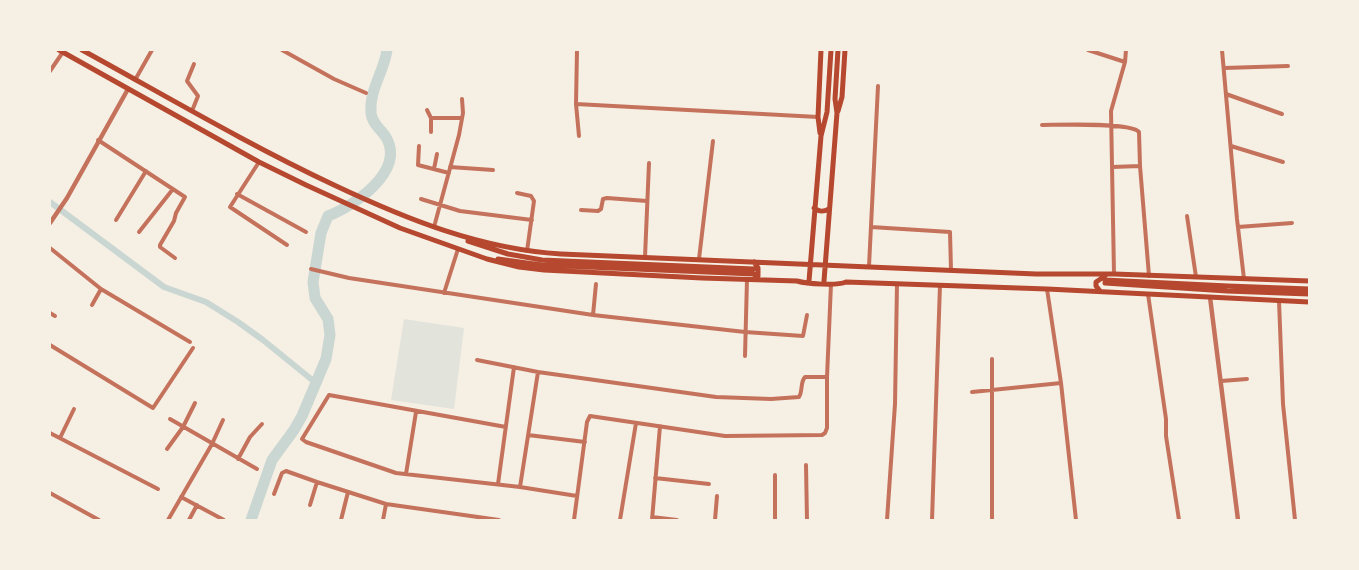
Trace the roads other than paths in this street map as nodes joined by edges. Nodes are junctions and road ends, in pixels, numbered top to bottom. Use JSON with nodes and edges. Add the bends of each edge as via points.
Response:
{"nodes":[{"id":1,"x":82,"y":50,"type":"edge"},
{"id":2,"x":152,"y":50,"type":"edge"},
{"id":3,"x":282,"y":50,"type":"edge"},
{"id":4,"x":577,"y":50,"type":"edge"},
{"id":5,"x":821,"y":50,"type":"edge"},
{"id":6,"x":831,"y":50,"type":"edge"},
{"id":7,"x":838,"y":50,"type":"edge"},
{"id":8,"x":845,"y":50,"type":"edge"},
{"id":9,"x":1088,"y":50,"type":"edge"},
{"id":10,"x":1126,"y":50,"type":"edge"},
{"id":11,"x":1222,"y":50,"type":"edge"},
{"id":12,"x":61,"y":51,"type":"edge"},
{"id":13,"x":94,"y":53,"type":"edge"},
{"id":14,"x":1125,"y":62,"type":"junction"},
{"id":15,"x":194,"y":64,"type":"dead end"},
{"id":16,"x":1288,"y":66,"type":"dead end"},
{"id":17,"x":1224,"y":68,"type":"junction"},
{"id":18,"x":50,"y":71,"type":"edge"},
{"id":19,"x":135,"y":80,"type":"junction"},
{"id":20,"x":878,"y":86,"type":"dead end"},
{"id":21,"x":128,"y":89,"type":"junction"},
{"id":22,"x":366,"y":93,"type":"dead end"},
{"id":23,"x":1226,"y":94,"type":"junction"},
{"id":24,"x":462,"y":98,"type":"dead end"},
{"id":25,"x":576,"y":104,"type":"junction"},
{"id":26,"x":427,"y":110,"type":"dead end"},
{"id":27,"x":192,"y":111,"type":"junction"},
{"id":28,"x":837,"y":113,"type":"junction"},
{"id":29,"x":1282,"y":114,"type":"dead end"},
{"id":30,"x":818,"y":117,"type":"junction"},
{"id":31,"x":431,"y":118,"type":"junction"},
{"id":32,"x":462,"y":118,"type":"junction"},
{"id":33,"x":1042,"y":125,"type":"dead end"},
{"id":34,"x":1111,"y":125,"type":"junction"},
{"id":35,"x":431,"y":132,"type":"dead end"},
{"id":36,"x":579,"y":136,"type":"dead end"},
{"id":37,"x":821,"y":136,"type":"junction"},
{"id":38,"x":98,"y":140,"type":"junction"},
{"id":39,"x":713,"y":141,"type":"dead end"},
{"id":40,"x":419,"y":146,"type":"dead end"},
{"id":41,"x":1230,"y":146,"type":"junction"},
{"id":42,"x":438,"y":154,"type":"dead end"},
{"id":43,"x":259,"y":162,"type":"junction"},
{"id":44,"x":1283,"y":162,"type":"dead end"},
{"id":45,"x":649,"y":163,"type":"dead end"},
{"id":46,"x":1140,"y":166,"type":"junction"},
{"id":47,"x":450,"y":167,"type":"junction"},
{"id":48,"x":1112,"y":167,"type":"junction"},
{"id":49,"x":434,"y":169,"type":"junction"},
{"id":50,"x":493,"y":170,"type":"dead end"},
{"id":51,"x":146,"y":171,"type":"junction"},
{"id":52,"x":449,"y":173,"type":"junction"},
{"id":53,"x":173,"y":189,"type":"junction"},
{"id":54,"x":517,"y":193,"type":"dead end"},
{"id":55,"x":237,"y":194,"type":"junction"},
{"id":56,"x":421,"y":199,"type":"dead end"},
{"id":57,"x":647,"y":201,"type":"junction"},
{"id":58,"x":440,"y":206,"type":"junction"},
{"id":59,"x":814,"y":208,"type":"junction"},
{"id":60,"x":829,"y":209,"type":"junction"},
{"id":61,"x":581,"y":210,"type":"dead end"},
{"id":62,"x":1187,"y":216,"type":"dead end"},
{"id":63,"x":116,"y":220,"type":"dead end"},
{"id":64,"x":532,"y":220,"type":"junction"},
{"id":65,"x":50,"y":223,"type":"edge"},
{"id":66,"x":1292,"y":223,"type":"dead end"},
{"id":67,"x":434,"y":227,"type":"junction"},
{"id":68,"x":871,"y":227,"type":"junction"},
{"id":69,"x":1238,"y":228,"type":"junction"},
{"id":70,"x":442,"y":231,"type":"junction"},
{"id":71,"x":139,"y":232,"type":"dead end"},
{"id":72,"x":306,"y":232,"type":"dead end"},
{"id":73,"x":287,"y":245,"type":"dead end"},
{"id":74,"x":50,"y":248,"type":"edge"},
{"id":75,"x":461,"y":250,"type":"junction"},
{"id":76,"x":527,"y":251,"type":"junction"},
{"id":77,"x":645,"y":257,"type":"junction"},
{"id":78,"x":175,"y":258,"type":"dead end"},
{"id":79,"x":698,"y":259,"type":"junction"},
{"id":80,"x":754,"y":262,"type":"junction"},
{"id":81,"x":810,"y":264,"type":"junction"},
{"id":82,"x":825,"y":264,"type":"junction"},
{"id":83,"x":869,"y":266,"type":"junction"},
{"id":84,"x":312,"y":269,"type":"dead end"},
{"id":85,"x":951,"y":270,"type":"junction"},
{"id":86,"x":754,"y":274,"type":"junction"},
{"id":87,"x":1114,"y":274,"type":"junction"},
{"id":88,"x":1149,"y":276,"type":"junction"},
{"id":89,"x":1196,"y":277,"type":"junction"},
{"id":90,"x":747,"y":279,"type":"junction"},
{"id":91,"x":1106,"y":279,"type":"junction"},
{"id":92,"x":1244,"y":279,"type":"junction"},
{"id":93,"x":797,"y":280,"type":"junction"},
{"id":94,"x":809,"y":281,"type":"junction"},
{"id":95,"x":824,"y":281,"type":"junction"},
{"id":96,"x":1309,"y":281,"type":"edge"},
{"id":97,"x":846,"y":282,"type":"junction"},
{"id":98,"x":596,"y":284,"type":"dead end"},
{"id":99,"x":831,"y":284,"type":"junction"},
{"id":100,"x":897,"y":284,"type":"junction"},
{"id":101,"x":940,"y":285,"type":"junction"},
{"id":102,"x":101,"y":289,"type":"junction"},
{"id":103,"x":1047,"y":289,"type":"junction"},
{"id":104,"x":1309,"y":289,"type":"edge"},
{"id":105,"x":1103,"y":291,"type":"junction"},
{"id":106,"x":444,"y":292,"type":"junction"},
{"id":107,"x":1148,"y":294,"type":"junction"},
{"id":108,"x":1309,"y":294,"type":"edge"},
{"id":109,"x":1210,"y":297,"type":"junction"},
{"id":110,"x":1279,"y":301,"type":"junction"},
{"id":111,"x":1309,"y":302,"type":"edge"},
{"id":112,"x":92,"y":305,"type":"dead end"},
{"id":113,"x":50,"y":314,"type":"edge"},
{"id":114,"x":593,"y":315,"type":"junction"},
{"id":115,"x":808,"y":315,"type":"dead end"},
{"id":116,"x":55,"y":316,"type":"dead end"},
{"id":117,"x":745,"y":332,"type":"junction"},
{"id":118,"x":190,"y":342,"type":"dead end"},
{"id":119,"x":50,"y":345,"type":"edge"},
{"id":120,"x":193,"y":348,"type":"dead end"},
{"id":121,"x":745,"y":356,"type":"dead end"},
{"id":122,"x":992,"y":359,"type":"dead end"},
{"id":123,"x":477,"y":360,"type":"dead end"},
{"id":124,"x":514,"y":367,"type":"junction"},
{"id":125,"x":538,"y":372,"type":"junction"},
{"id":126,"x":827,"y":377,"type":"junction"},
{"id":127,"x":1247,"y":380,"type":"dead end"},
{"id":128,"x":1221,"y":381,"type":"junction"},
{"id":129,"x":1060,"y":383,"type":"junction"},
{"id":130,"x":992,"y":391,"type":"junction"},
{"id":131,"x":972,"y":392,"type":"dead end"},
{"id":132,"x":195,"y":403,"type":"dead end"},
{"id":133,"x":74,"y":409,"type":"dead end"},
{"id":134,"x":416,"y":412,"type":"junction"},
{"id":135,"x":170,"y":419,"type":"dead end"},
{"id":136,"x":223,"y":420,"type":"dead end"},
{"id":137,"x":636,"y":423,"type":"junction"},
{"id":138,"x":262,"y":424,"type":"dead end"},
{"id":139,"x":183,"y":426,"type":"junction"},
{"id":140,"x":660,"y":426,"type":"junction"},
{"id":141,"x":506,"y":427,"type":"junction"},
{"id":142,"x":50,"y":433,"type":"edge"},
{"id":143,"x":528,"y":435,"type":"junction"},
{"id":144,"x":60,"y":438,"type":"junction"},
{"id":145,"x":584,"y":442,"type":"junction"},
{"id":146,"x":212,"y":444,"type":"junction"},
{"id":147,"x":167,"y":449,"type":"dead end"},
{"id":148,"x":238,"y":459,"type":"junction"},
{"id":149,"x":806,"y":465,"type":"dead end"},
{"id":150,"x":257,"y":468,"type":"dead end"},
{"id":151,"x":406,"y":474,"type":"junction"},
{"id":152,"x":775,"y":475,"type":"dead end"},
{"id":153,"x":655,"y":478,"type":"junction"},
{"id":154,"x":317,"y":482,"type":"junction"},
{"id":155,"x":498,"y":484,"type":"junction"},
{"id":156,"x":709,"y":484,"type":"dead end"},
{"id":157,"x":520,"y":487,"type":"junction"},
{"id":158,"x":158,"y":489,"type":"dead end"},
{"id":159,"x":348,"y":492,"type":"junction"},
{"id":160,"x":50,"y":494,"type":"edge"},
{"id":161,"x":274,"y":494,"type":"dead end"},
{"id":162,"x":577,"y":496,"type":"junction"},
{"id":163,"x":717,"y":496,"type":"dead end"},
{"id":164,"x":181,"y":497,"type":"junction"},
{"id":165,"x":386,"y":504,"type":"junction"},
{"id":166,"x":197,"y":505,"type":"junction"},
{"id":167,"x":310,"y":505,"type":"dead end"},
{"id":168,"x":652,"y":519,"type":"edge"},
{"id":169,"x":99,"y":520,"type":"edge"},
{"id":170,"x":168,"y":520,"type":"edge"},
{"id":171,"x":189,"y":520,"type":"edge"},
{"id":172,"x":224,"y":520,"type":"edge"},
{"id":173,"x":341,"y":520,"type":"edge"},
{"id":174,"x":383,"y":520,"type":"edge"},
{"id":175,"x":499,"y":520,"type":"edge"},
{"id":176,"x":574,"y":520,"type":"edge"},
{"id":177,"x":620,"y":520,"type":"edge"},
{"id":178,"x":678,"y":520,"type":"edge"},
{"id":179,"x":715,"y":520,"type":"edge"},
{"id":180,"x":775,"y":520,"type":"edge"},
{"id":181,"x":807,"y":520,"type":"edge"},
{"id":182,"x":887,"y":520,"type":"edge"},
{"id":183,"x":932,"y":520,"type":"edge"},
{"id":184,"x":992,"y":520,"type":"edge"},
{"id":185,"x":1076,"y":520,"type":"edge"},
{"id":186,"x":1179,"y":520,"type":"edge"},
{"id":187,"x":1238,"y":520,"type":"edge"},
{"id":188,"x":1295,"y":520,"type":"edge"}],
"edges":[{"from":1,"to":13,"type":"main road"},
{"from":2,"to":19,"type":"street"},
{"from":3,"to":22,"type":"street","via":[[334,80]]},
{"from":4,"to":25,"type":"street"},
{"from":5,"to":30,"type":"main road"},
{"from":6,"to":37,"type":"main road","via":[[827,112]]},
{"from":7,"to":28,"type":"main road"},
{"from":8,"to":28,"type":"main road","via":[[842,97]]},
{"from":9,"to":14,"type":"street"},
{"from":10,"to":14,"type":"street"},
{"from":11,"to":17,"type":"street"},
{"from":12,"to":18,"type":"street"},
{"from":12,"to":21,"type":"main road"},
{"from":13,"to":19,"type":"main road"},
{"from":14,"to":34,"type":"street","via":[[1110,111]]},
{"from":15,"to":27,"type":"street","via":[[187,81],[198,96]]},
{"from":16,"to":17,"type":"street"},
{"from":17,"to":23,"type":"street"},
{"from":19,"to":27,"type":"main road"},
{"from":20,"to":68,"type":"street"},
{"from":21,"to":38,"type":"street"},
{"from":21,"to":43,"type":"main road"},
{"from":23,"to":29,"type":"street"},
{"from":23,"to":41,"type":"street"},
{"from":24,"to":32,"type":"street"},
{"from":25,"to":30,"type":"street"},
{"from":25,"to":36,"type":"street"},
{"from":26,"to":31,"type":"street"},
{"from":27,"to":67,"type":"main road","via":[[345,190]]},
{"from":28,"to":60,"type":"main road"},
{"from":30,"to":37,"type":"main road"},
{"from":31,"to":32,"type":"street"},
{"from":31,"to":35,"type":"street"},
{"from":32,"to":47,"type":"street"},
{"from":33,"to":34,"type":"street"},
{"from":34,"to":46,"type":"street","via":[[1132,127],[1139,132]]},
{"from":34,"to":48,"type":"street"},
{"from":37,"to":59,"type":"main road"},
{"from":38,"to":51,"type":"street"},
{"from":38,"to":65,"type":"street"},
{"from":39,"to":79,"type":"street"},
{"from":40,"to":49,"type":"street","via":[[418,164]]},
{"from":41,"to":44,"type":"street"},
{"from":41,"to":69,"type":"street"},
{"from":42,"to":49,"type":"street"},
{"from":43,"to":55,"type":"street"},
{"from":43,"to":75,"type":"main road","via":[[355,209]]},
{"from":45,"to":57,"type":"street"},
{"from":46,"to":48,"type":"street"},
{"from":46,"to":88,"type":"street"},
{"from":47,"to":50,"type":"street"},
{"from":47,"to":52,"type":"street"},
{"from":48,"to":87,"type":"street"},
{"from":49,"to":52,"type":"street"},
{"from":51,"to":53,"type":"street"},
{"from":51,"to":63,"type":"street"},
{"from":52,"to":58,"type":"street"},
{"from":53,"to":71,"type":"street"},
{"from":53,"to":78,"type":"street","via":[[185,198],[160,246]]},
{"from":54,"to":64,"type":"street","via":[[533,197]]},
{"from":55,"to":72,"type":"street"},
{"from":55,"to":73,"type":"street","via":[[230,208]]},
{"from":56,"to":58,"type":"street"},
{"from":57,"to":61,"type":"street","via":[[607,198],[603,199],[598,211]]},
{"from":57,"to":77,"type":"street"},
{"from":58,"to":64,"type":"street"},
{"from":58,"to":67,"type":"street"},
{"from":59,"to":60,"type":"main road","via":[[824,212]]},
{"from":59,"to":81,"type":"main road"},
{"from":60,"to":82,"type":"main road"},
{"from":62,"to":89,"type":"street"},
{"from":64,"to":76,"type":"street"},
{"from":66,"to":69,"type":"street"},
{"from":67,"to":70,"type":"main road"},
{"from":68,"to":83,"type":"street"},
{"from":68,"to":85,"type":"street","via":[[950,232]]},
{"from":69,"to":92,"type":"street"},
{"from":70,"to":76,"type":"main road"},
{"from":70,"to":86,"type":"main road","via":[[495,250],[542,260]]},
{"from":74,"to":102,"type":"street"},
{"from":75,"to":86,"type":"main road","via":[[542,266]]},
{"from":75,"to":90,"type":"main road","via":[[530,269]]},
{"from":75,"to":106,"type":"street"},
{"from":76,"to":77,"type":"main road"},
{"from":77,"to":79,"type":"main road"},
{"from":79,"to":80,"type":"main road"},
{"from":80,"to":81,"type":"main road"},
{"from":80,"to":86,"type":"main road","via":[[758,276]]},
{"from":81,"to":82,"type":"main road"},
{"from":81,"to":94,"type":"main road"},
{"from":82,"to":83,"type":"main road"},
{"from":82,"to":95,"type":"main road"},
{"from":83,"to":85,"type":"main road"},
{"from":84,"to":106,"type":"street","via":[[349,278]]},
{"from":85,"to":91,"type":"main road"},
{"from":86,"to":90,"type":"main road"},
{"from":86,"to":93,"type":"main road"},
{"from":87,"to":88,"type":"main road"},
{"from":87,"to":91,"type":"main road"},
{"from":88,"to":89,"type":"main road"},
{"from":89,"to":92,"type":"main road"},
{"from":90,"to":117,"type":"street"},
{"from":91,"to":104,"type":"main road"},
{"from":91,"to":105,"type":"main road","via":[[1096,282],[1097,288]]},
{"from":91,"to":108,"type":"main road","via":[[1228,292]]},
{"from":92,"to":96,"type":"main road"},
{"from":93,"to":94,"type":"main road"},
{"from":93,"to":99,"type":"main road"},
{"from":94,"to":95,"type":"main road"},
{"from":95,"to":97,"type":"main road"},
{"from":97,"to":99,"type":"main road"},
{"from":97,"to":100,"type":"main road"},
{"from":98,"to":114,"type":"street"},
{"from":99,"to":126,"type":"street"},
{"from":100,"to":101,"type":"main road"},
{"from":100,"to":182,"type":"street","via":[[895,404]]},
{"from":101,"to":103,"type":"main road"},
{"from":101,"to":183,"type":"street"},
{"from":102,"to":112,"type":"street"},
{"from":102,"to":118,"type":"street"},
{"from":103,"to":105,"type":"main road"},
{"from":103,"to":129,"type":"street"},
{"from":105,"to":107,"type":"main road"},
{"from":106,"to":114,"type":"street"},
{"from":107,"to":109,"type":"main road"},
{"from":107,"to":186,"type":"street"},
{"from":109,"to":110,"type":"main road"},
{"from":109,"to":128,"type":"street"},
{"from":110,"to":111,"type":"main road"},
{"from":110,"to":188,"type":"street","via":[[1283,404]]},
{"from":113,"to":116,"type":"street"},
{"from":114,"to":117,"type":"street"},
{"from":115,"to":117,"type":"street","via":[[803,336]]},
{"from":117,"to":121,"type":"street"},
{"from":119,"to":120,"type":"street","via":[[153,408]]},
{"from":122,"to":130,"type":"street"},
{"from":123,"to":124,"type":"street"},
{"from":124,"to":125,"type":"street"},
{"from":124,"to":141,"type":"street"},
{"from":125,"to":126,"type":"street","via":[[716,397],[771,399],[800,396],[805,376]]},
{"from":125,"to":143,"type":"street"},
{"from":126,"to":140,"type":"street","via":[[827,428],[822,435],[725,436]]},
{"from":127,"to":128,"type":"street"},
{"from":128,"to":187,"type":"street"},
{"from":129,"to":130,"type":"street"},
{"from":129,"to":185,"type":"street"},
{"from":130,"to":131,"type":"street"},
{"from":130,"to":184,"type":"street"},
{"from":132,"to":139,"type":"street"},
{"from":133,"to":144,"type":"street"},
{"from":134,"to":141,"type":"street"},
{"from":134,"to":151,"type":"street"},
{"from":134,"to":151,"type":"street","via":[[329,396],[302,438]]},
{"from":135,"to":139,"type":"street"},
{"from":136,"to":146,"type":"street"},
{"from":137,"to":140,"type":"street"},
{"from":137,"to":145,"type":"street","via":[[590,416]]},
{"from":137,"to":177,"type":"street"},
{"from":138,"to":148,"type":"street","via":[[250,437]]},
{"from":139,"to":146,"type":"street"},
{"from":139,"to":147,"type":"street"},
{"from":140,"to":153,"type":"street"},
{"from":141,"to":155,"type":"street"},
{"from":142,"to":144,"type":"street"},
{"from":143,"to":145,"type":"street"},
{"from":143,"to":157,"type":"street"},
{"from":144,"to":158,"type":"street"},
{"from":145,"to":162,"type":"street"},
{"from":146,"to":148,"type":"street"},
{"from":146,"to":164,"type":"street"},
{"from":148,"to":150,"type":"street"},
{"from":149,"to":181,"type":"street"},
{"from":151,"to":155,"type":"street"},
{"from":152,"to":180,"type":"street"},
{"from":153,"to":156,"type":"street"},
{"from":153,"to":168,"type":"street"},
{"from":154,"to":159,"type":"street"},
{"from":154,"to":161,"type":"street","via":[[284,471]]},
{"from":154,"to":167,"type":"street"},
{"from":155,"to":157,"type":"street"},
{"from":157,"to":162,"type":"street"},
{"from":159,"to":165,"type":"street"},
{"from":159,"to":173,"type":"street"},
{"from":160,"to":169,"type":"street"},
{"from":162,"to":176,"type":"street"},
{"from":163,"to":179,"type":"street"},
{"from":164,"to":166,"type":"street"},
{"from":164,"to":170,"type":"street"},
{"from":165,"to":174,"type":"street"},
{"from":165,"to":175,"type":"street"},
{"from":166,"to":171,"type":"street"},
{"from":166,"to":172,"type":"street"},
{"from":168,"to":178,"type":"street"}]}
